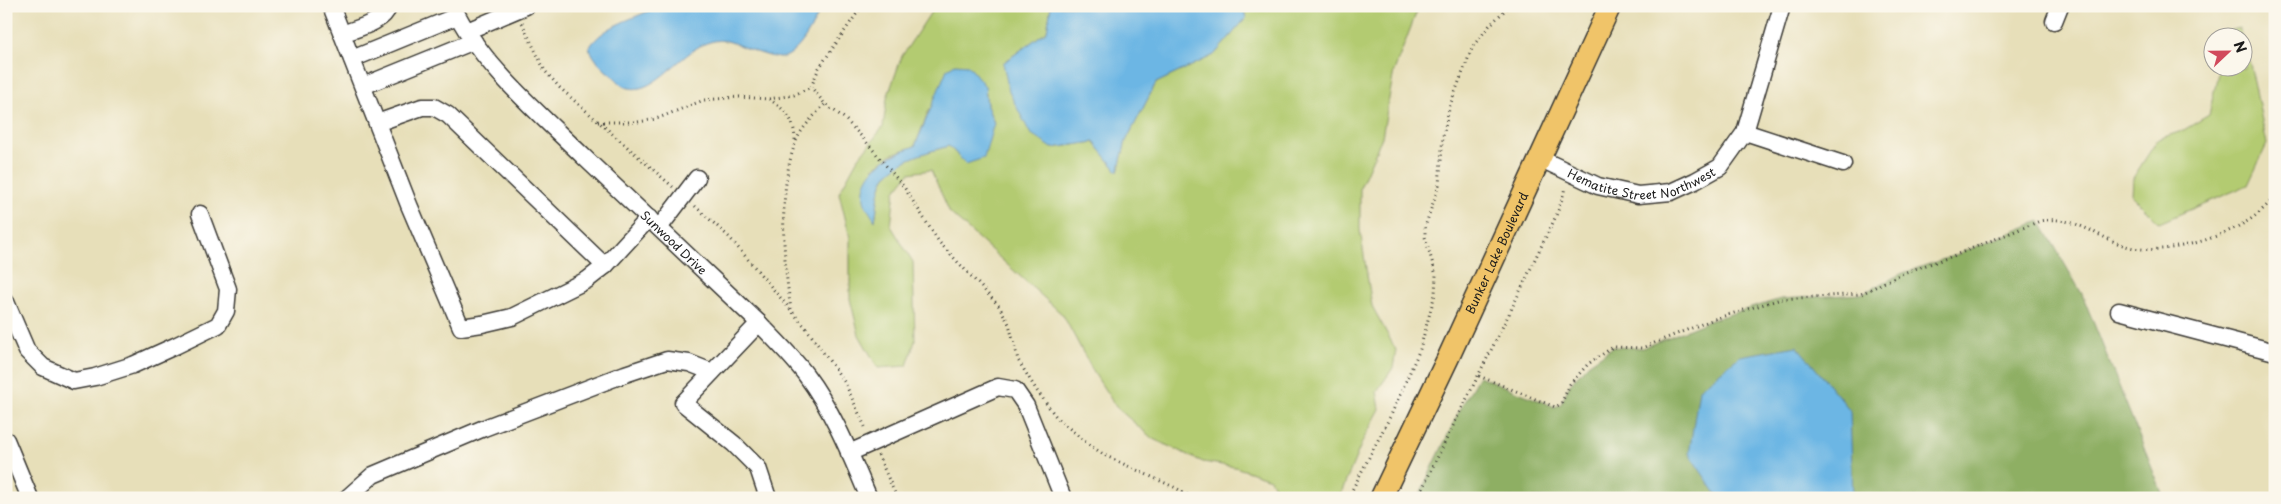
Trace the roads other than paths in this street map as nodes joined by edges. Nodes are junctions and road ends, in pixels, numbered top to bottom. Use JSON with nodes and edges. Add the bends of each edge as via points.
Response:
{"nodes":[{"id":1,"x":331,"y":6,"type":"edge"},
{"id":2,"x":389,"y":6,"type":"edge"},
{"id":3,"x":1610,"y":6,"type":"edge"},
{"id":4,"x":1782,"y":6,"type":"edge"},
{"id":5,"x":455,"y":11,"type":"edge"},
{"id":6,"x":523,"y":13,"type":"edge"},
{"id":7,"x":342,"y":34,"type":"junction"},
{"id":8,"x":470,"y":36,"type":"junction"},
{"id":9,"x":352,"y":59,"type":"junction"},
{"id":10,"x":363,"y":86,"type":"junction"},
{"id":11,"x":377,"y":123,"type":"junction"},
{"id":12,"x":1745,"y":132,"type":"junction"},
{"id":13,"x":1541,"y":158,"type":"junction"},
{"id":14,"x":1843,"y":164,"type":"dead end"},
{"id":15,"x":697,"y":178,"type":"dead end"},
{"id":16,"x":200,"y":214,"type":"dead end"},
{"id":17,"x":654,"y":223,"type":"junction"},
{"id":18,"x":605,"y":266,"type":"junction"},
{"id":19,"x":6,"y":302,"type":"edge"},
{"id":20,"x":2119,"y":311,"type":"dead end"},
{"id":21,"x":760,"y":323,"type":"junction"},
{"id":22,"x":2275,"y":352,"type":"edge"},
{"id":23,"x":712,"y":372,"type":"junction"},
{"id":24,"x":6,"y":440,"type":"edge"},
{"id":25,"x":849,"y":453,"type":"junction"},
{"id":26,"x":30,"y":498,"type":"edge"},
{"id":27,"x":347,"y":498,"type":"edge"},
{"id":28,"x":768,"y":498,"type":"edge"},
{"id":29,"x":869,"y":498,"type":"edge"},
{"id":30,"x":1063,"y":498,"type":"edge"},
{"id":31,"x":1381,"y":498,"type":"edge"}],
"edges":[{"from":1,"to":7,"type":"street"},
{"from":2,"to":7,"type":"street","via":[[387,12],[375,21]]},
{"from":3,"to":13,"type":"main road","name":"Bunker Lake Boulevard"},
{"from":4,"to":12,"type":"street","name":"Hematite Street Northwest"},
{"from":5,"to":8,"type":"street","name":"Sunwood Drive"},
{"from":5,"to":9,"type":"street"},
{"from":6,"to":8,"type":"street"},
{"from":7,"to":9,"type":"street"},
{"from":8,"to":10,"type":"street"},
{"from":8,"to":17,"type":"street","name":"Sunwood Drive","via":[[506,80]]},
{"from":9,"to":10,"type":"street"},
{"from":10,"to":11,"type":"street"},
{"from":11,"to":18,"type":"street","via":[[422,107],[434,108],[448,115]]},
{"from":11,"to":18,"type":"street","via":[[461,327],[512,317],[587,280]]},
{"from":12,"to":13,"type":"street","name":"Hematite Street Northwest","via":[[1720,167],[1671,192],[1638,195],[1618,192],[1598,186]]},
{"from":12,"to":14,"type":"street"},
{"from":13,"to":31,"type":"main road","name":"Bunker Lake Boulevard"},
{"from":15,"to":17,"type":"street","via":[[684,196]]},
{"from":16,"to":19,"type":"street","via":[[228,289],[226,311],[218,325],[133,365],[74,380],[43,367],[27,351]]},
{"from":17,"to":18,"type":"street"},
{"from":17,"to":21,"type":"street","name":"Sunwood Drive"},
{"from":20,"to":22,"type":"street"},
{"from":21,"to":23,"type":"street"},
{"from":21,"to":25,"type":"street","name":"Sunwood Drive","via":[[807,376]]},
{"from":23,"to":27,"type":"street","via":[[689,363],[667,360],[625,374],[373,475]]},
{"from":23,"to":28,"type":"street","via":[[683,403],[758,468]]},
{"from":24,"to":26,"type":"street"},
{"from":25,"to":29,"type":"street","name":"Sunwood Drive"},
{"from":25,"to":30,"type":"street","via":[[998,387],[1015,390],[1026,406]]}]}
